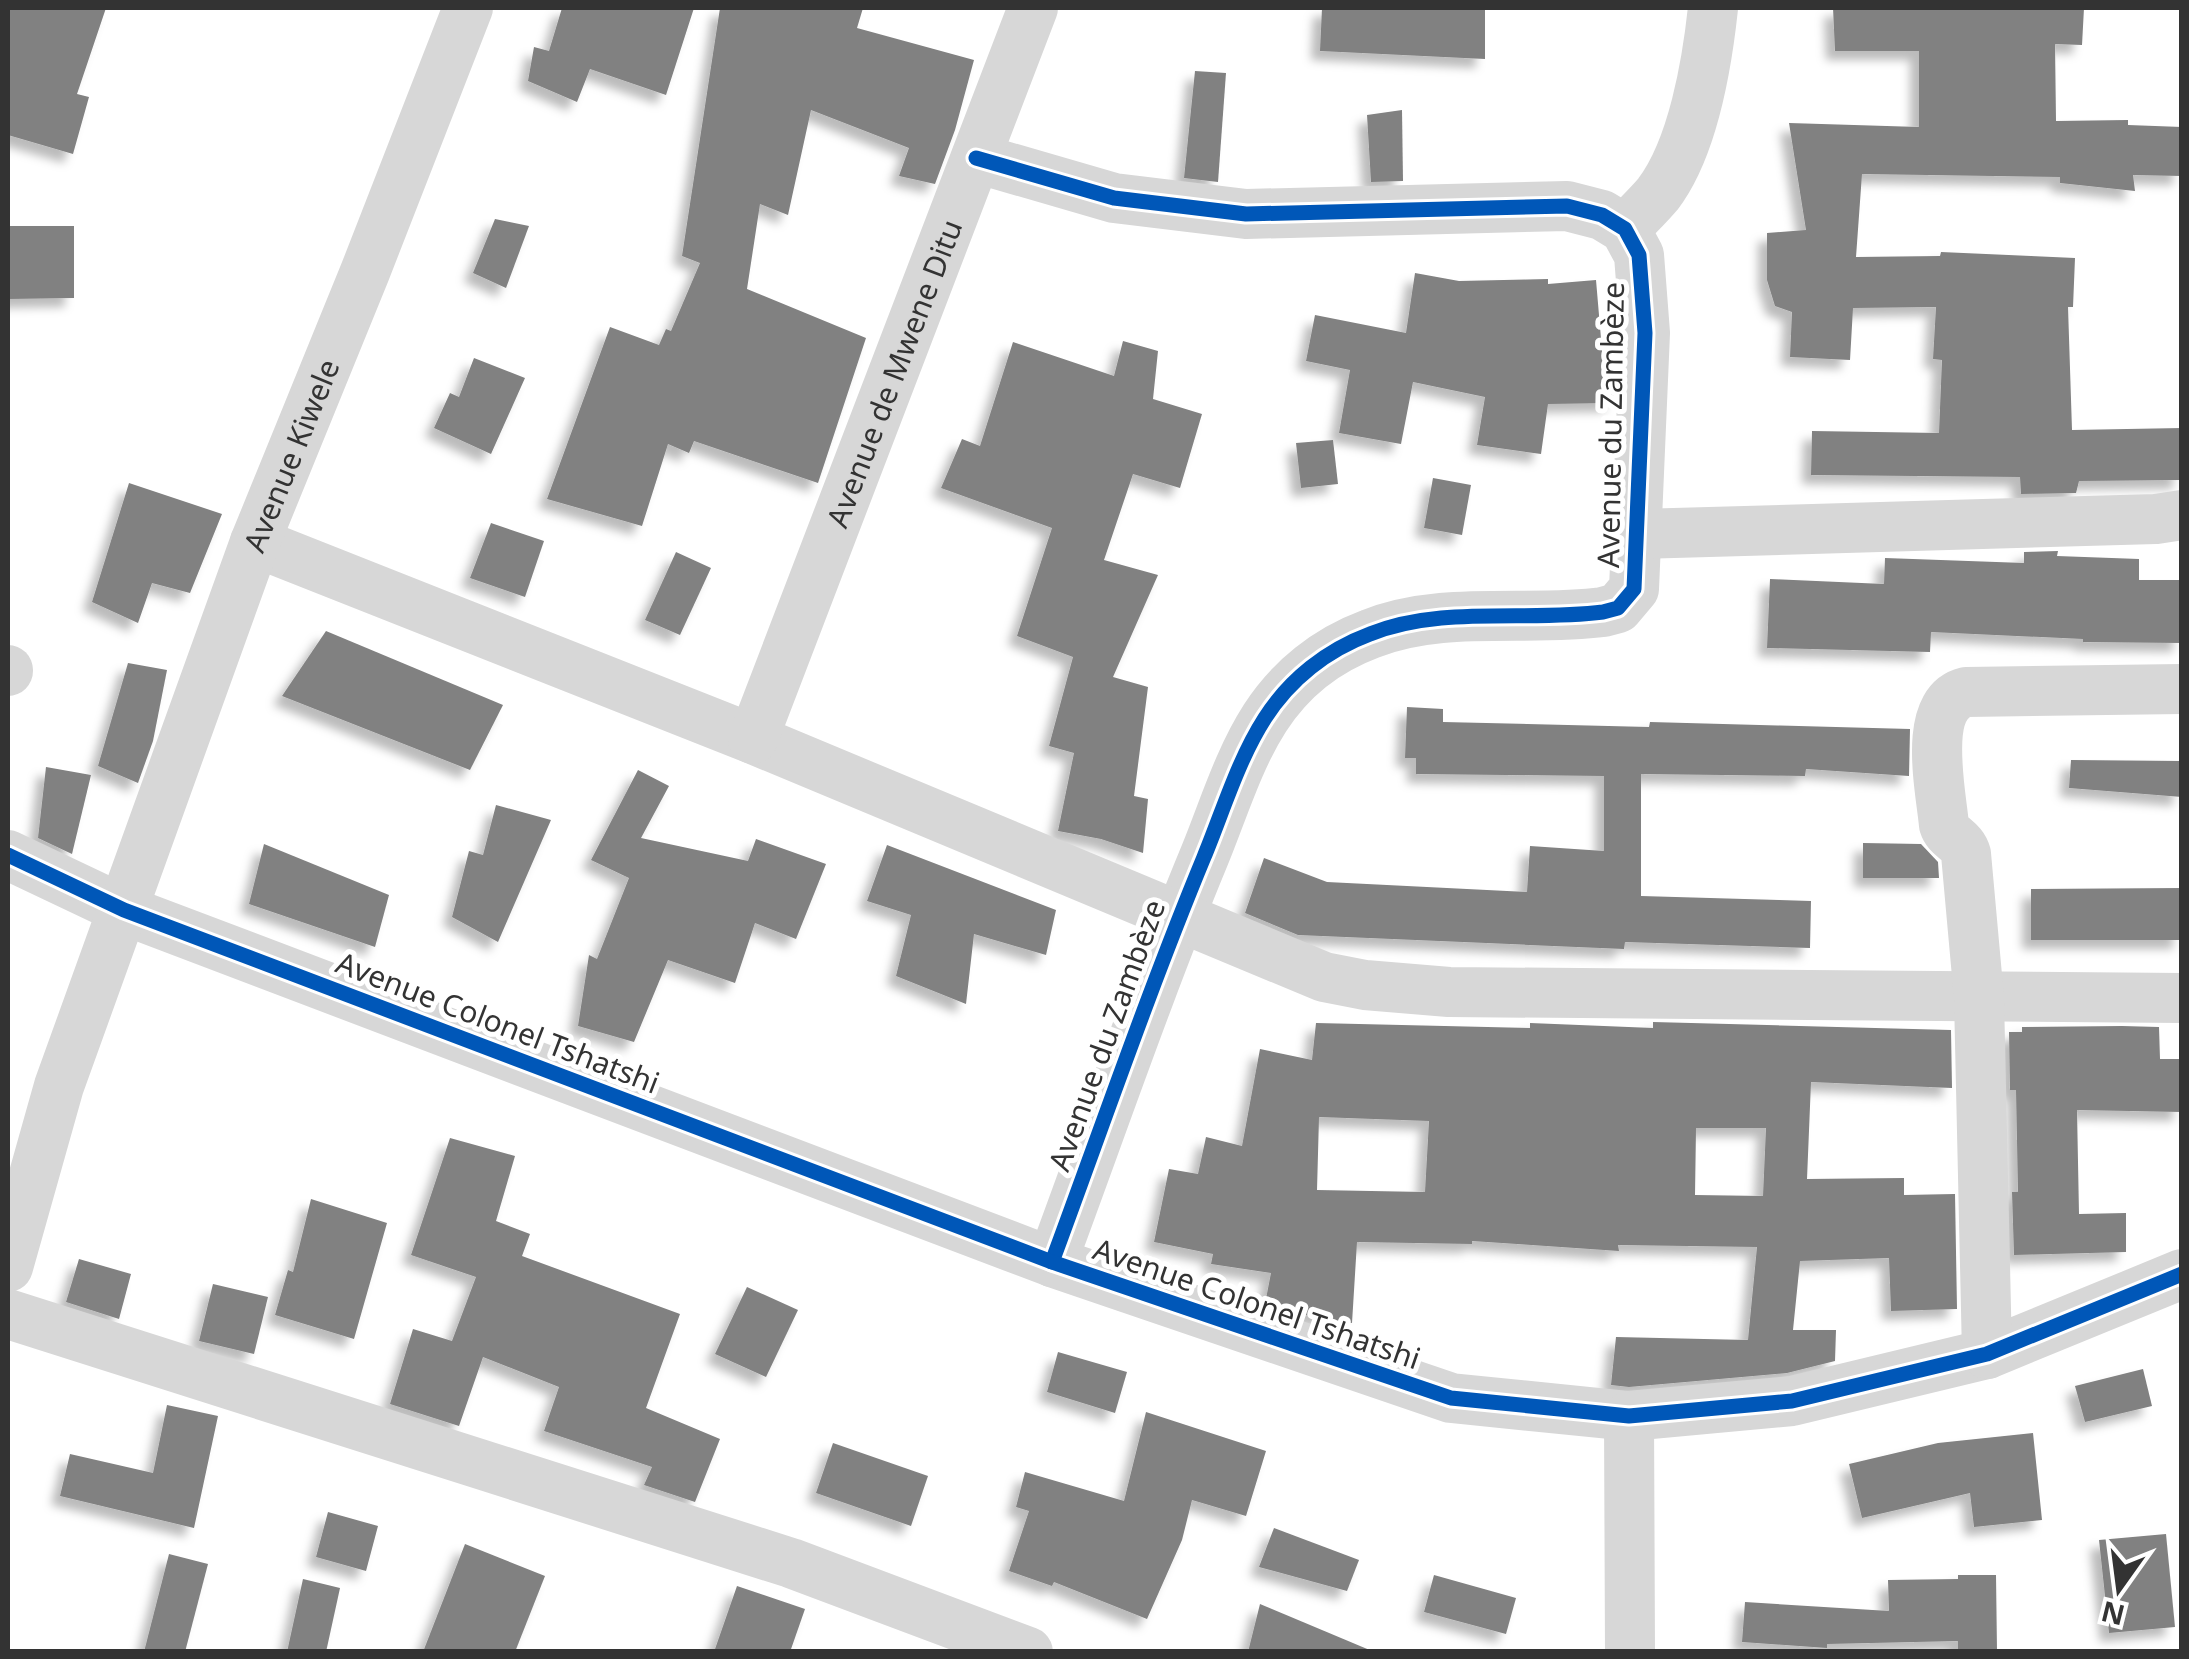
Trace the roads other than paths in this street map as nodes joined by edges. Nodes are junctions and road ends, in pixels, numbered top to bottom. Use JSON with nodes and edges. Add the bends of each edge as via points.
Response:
{"nodes":[{"id":1,"x":468,"y":8,"type":"edge"},
{"id":2,"x":1032,"y":8,"type":"edge"},
{"id":3,"x":1713,"y":8,"type":"edge"},
{"id":4,"x":976,"y":158,"type":"junction"},
{"id":5,"x":1626,"y":229,"type":"junction"},
{"id":6,"x":2182,"y":515,"type":"edge"},
{"id":7,"x":1638,"y":534,"type":"junction"},
{"id":8,"x":255,"y":542,"type":"junction"},
{"id":9,"x":2182,"y":688,"type":"edge"},
{"id":10,"x":752,"y":739,"type":"junction"},
{"id":11,"x":8,"y":855,"type":"edge"},
{"id":12,"x":124,"y":910,"type":"junction"},
{"id":13,"x":1178,"y":918,"type":"junction"},
{"id":14,"x":1979,"y":998,"type":"junction"},
{"id":15,"x":2182,"y":998,"type":"edge"},
{"id":16,"x":1052,"y":1262,"type":"junction"},
{"id":17,"x":8,"y":1267,"type":"edge"},
{"id":18,"x":2182,"y":1274,"type":"edge"},
{"id":19,"x":8,"y":1314,"type":"edge"},
{"id":20,"x":1986,"y":1354,"type":"junction"},
{"id":21,"x":1628,"y":1416,"type":"junction"},
{"id":22,"x":1028,"y":1652,"type":"edge"},
{"id":23,"x":1630,"y":1652,"type":"edge"}],
"edges":[{"from":1,"to":8,"type":"street","name":"Avenue Kiwele"},
{"from":2,"to":4,"type":"street","name":"Avenue de Mwene Ditu"},
{"from":3,"to":5,"type":"street","via":[[1687,135],[1660,192]]},
{"from":4,"to":5,"type":"street","via":[[1114,198],[1246,214],[1567,206]]},
{"from":4,"to":10,"type":"street","name":"Avenue de Mwene Ditu"},
{"from":5,"to":7,"type":"street","name":"Avenue du Zambèze","via":[[1644,283]]},
{"from":6,"to":7,"type":"street"},
{"from":7,"to":13,"type":"street","name":"Avenue du Zambèze","via":[[1634,590],[1618,608],[1579,616],[1399,624],[1311,666],[1266,716],[1250,746]]},
{"from":8,"to":10,"type":"street"},
{"from":8,"to":12,"type":"street","name":"Avenue Kiwele"},
{"from":9,"to":14,"type":"street","via":[[1966,692],[1946,704],[1936,738],[1944,825],[1966,854]]},
{"from":10,"to":13,"type":"street"},
{"from":11,"to":12,"type":"street","name":"Avenue Colonel Tshatshi"},
{"from":12,"to":16,"type":"street","name":"Avenue Colonel Tshatshi"},
{"from":12,"to":17,"type":"street","name":"Avenue Kiwele","via":[[59,1086]]},
{"from":13,"to":14,"type":"street","via":[[1324,976],[1365,985],[1449,992]]},
{"from":13,"to":16,"type":"street","name":"Avenue du Zambèze"},
{"from":14,"to":15,"type":"street"},
{"from":14,"to":20,"type":"street"},
{"from":16,"to":21,"type":"street","name":"Avenue Colonel Tshatshi","via":[[1451,1398]]},
{"from":18,"to":20,"type":"street","name":"Avenue Colonel Tshatshi"},
{"from":19,"to":22,"type":"street","via":[[791,1563]]},
{"from":20,"to":21,"type":"street","name":"Avenue Colonel Tshatshi","via":[[1792,1402]]},
{"from":21,"to":23,"type":"street"}]}
